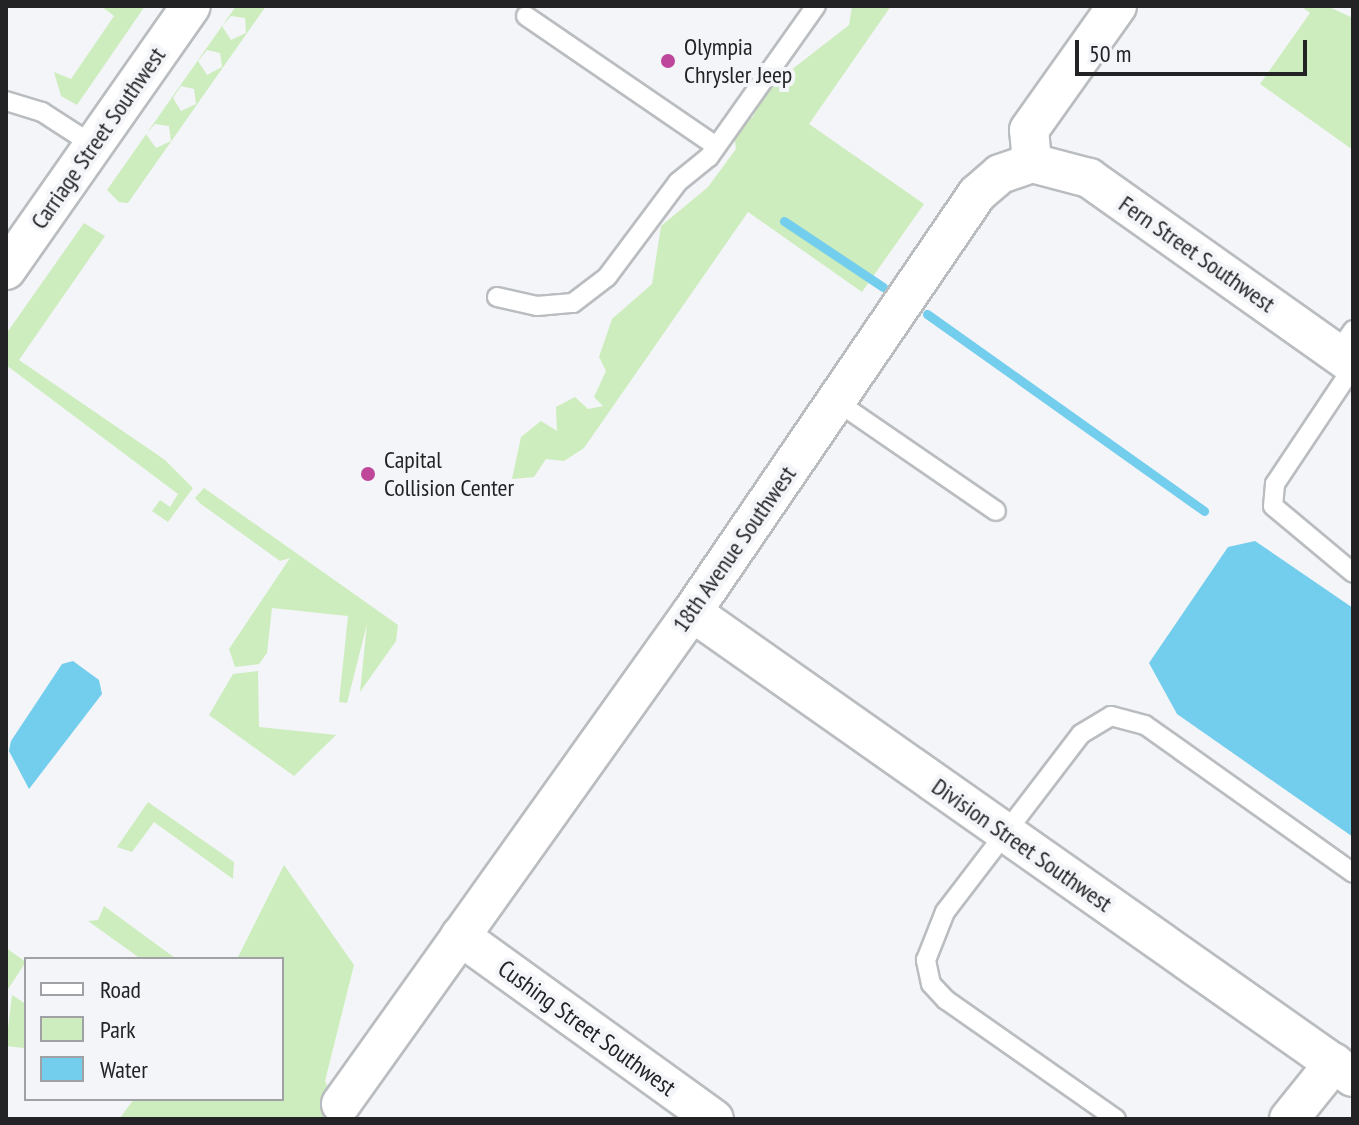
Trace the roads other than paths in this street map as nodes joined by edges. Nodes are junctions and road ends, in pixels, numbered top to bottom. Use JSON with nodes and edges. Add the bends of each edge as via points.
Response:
{"nodes":[{"id":1,"x":191,"y":6,"type":"edge"},
{"id":2,"x":816,"y":6,"type":"edge"},
{"id":3,"x":1117,"y":6,"type":"edge"},
{"id":4,"x":526,"y":16,"type":"dead end"},
{"id":5,"x":6,"y":101,"type":"edge"},
{"id":6,"x":93,"y":145,"type":"junction"},
{"id":7,"x":716,"y":146,"type":"junction"},
{"id":8,"x":1032,"y":163,"type":"junction"},
{"id":9,"x":6,"y":270,"type":"edge"},
{"id":10,"x":497,"y":297,"type":"dead end"},
{"id":11,"x":1349,"y":354,"type":"edge"},
{"id":12,"x":836,"y":401,"type":"junction"},
{"id":13,"x":996,"y":511,"type":"dead end"},
{"id":14,"x":1353,"y":573,"type":"edge"},
{"id":15,"x":692,"y":612,"type":"junction"},
{"id":16,"x":1005,"y":835,"type":"junction"},
{"id":17,"x":1353,"y":873,"type":"edge"},
{"id":18,"x":460,"y":936,"type":"junction"},
{"id":19,"x":1344,"y":1070,"type":"edge"},
{"id":20,"x":341,"y":1104,"type":"dead end"},
{"id":21,"x":714,"y":1119,"type":"edge"},
{"id":22,"x":1116,"y":1119,"type":"edge"},
{"id":23,"x":1289,"y":1119,"type":"edge"}],
"edges":[{"from":1,"to":6,"type":"street","name":"Carriage Street Southwest"},
{"from":2,"to":7,"type":"lane"},
{"from":3,"to":8,"type":"street","via":[[1029,130]]},
{"from":4,"to":7,"type":"lane"},
{"from":5,"to":6,"type":"lane","via":[[42,112]]},
{"from":6,"to":9,"type":"street","name":"Carriage Street Southwest"},
{"from":7,"to":10,"type":"lane","via":[[678,182],[607,277],[573,303],[537,306]]},
{"from":8,"to":11,"type":"street","name":"Fern Street Southwest","via":[[1089,178]]},
{"from":8,"to":12,"type":"street","name":"18th Avenue Southwest","via":[[1000,174],[977,194]]},
{"from":11,"to":14,"type":"lane","via":[[1275,484],[1273,506]]},
{"from":12,"to":13,"type":"lane"},
{"from":12,"to":15,"type":"street","name":"18th Avenue Southwest"},
{"from":15,"to":16,"type":"street","name":"Division Street Southwest"},
{"from":15,"to":18,"type":"street","name":"18th Avenue Southwest"},
{"from":16,"to":17,"type":"lane","via":[[1094,721],[1130,718]]},
{"from":16,"to":19,"type":"street","name":"Division Street Southwest"},
{"from":16,"to":22,"type":"lane","via":[[932,933],[926,960],[931,984]]},
{"from":18,"to":20,"type":"street","name":"18th Avenue Southwest"},
{"from":18,"to":21,"type":"street","name":"Cushing Street Southwest"},
{"from":19,"to":23,"type":"street"}]}
